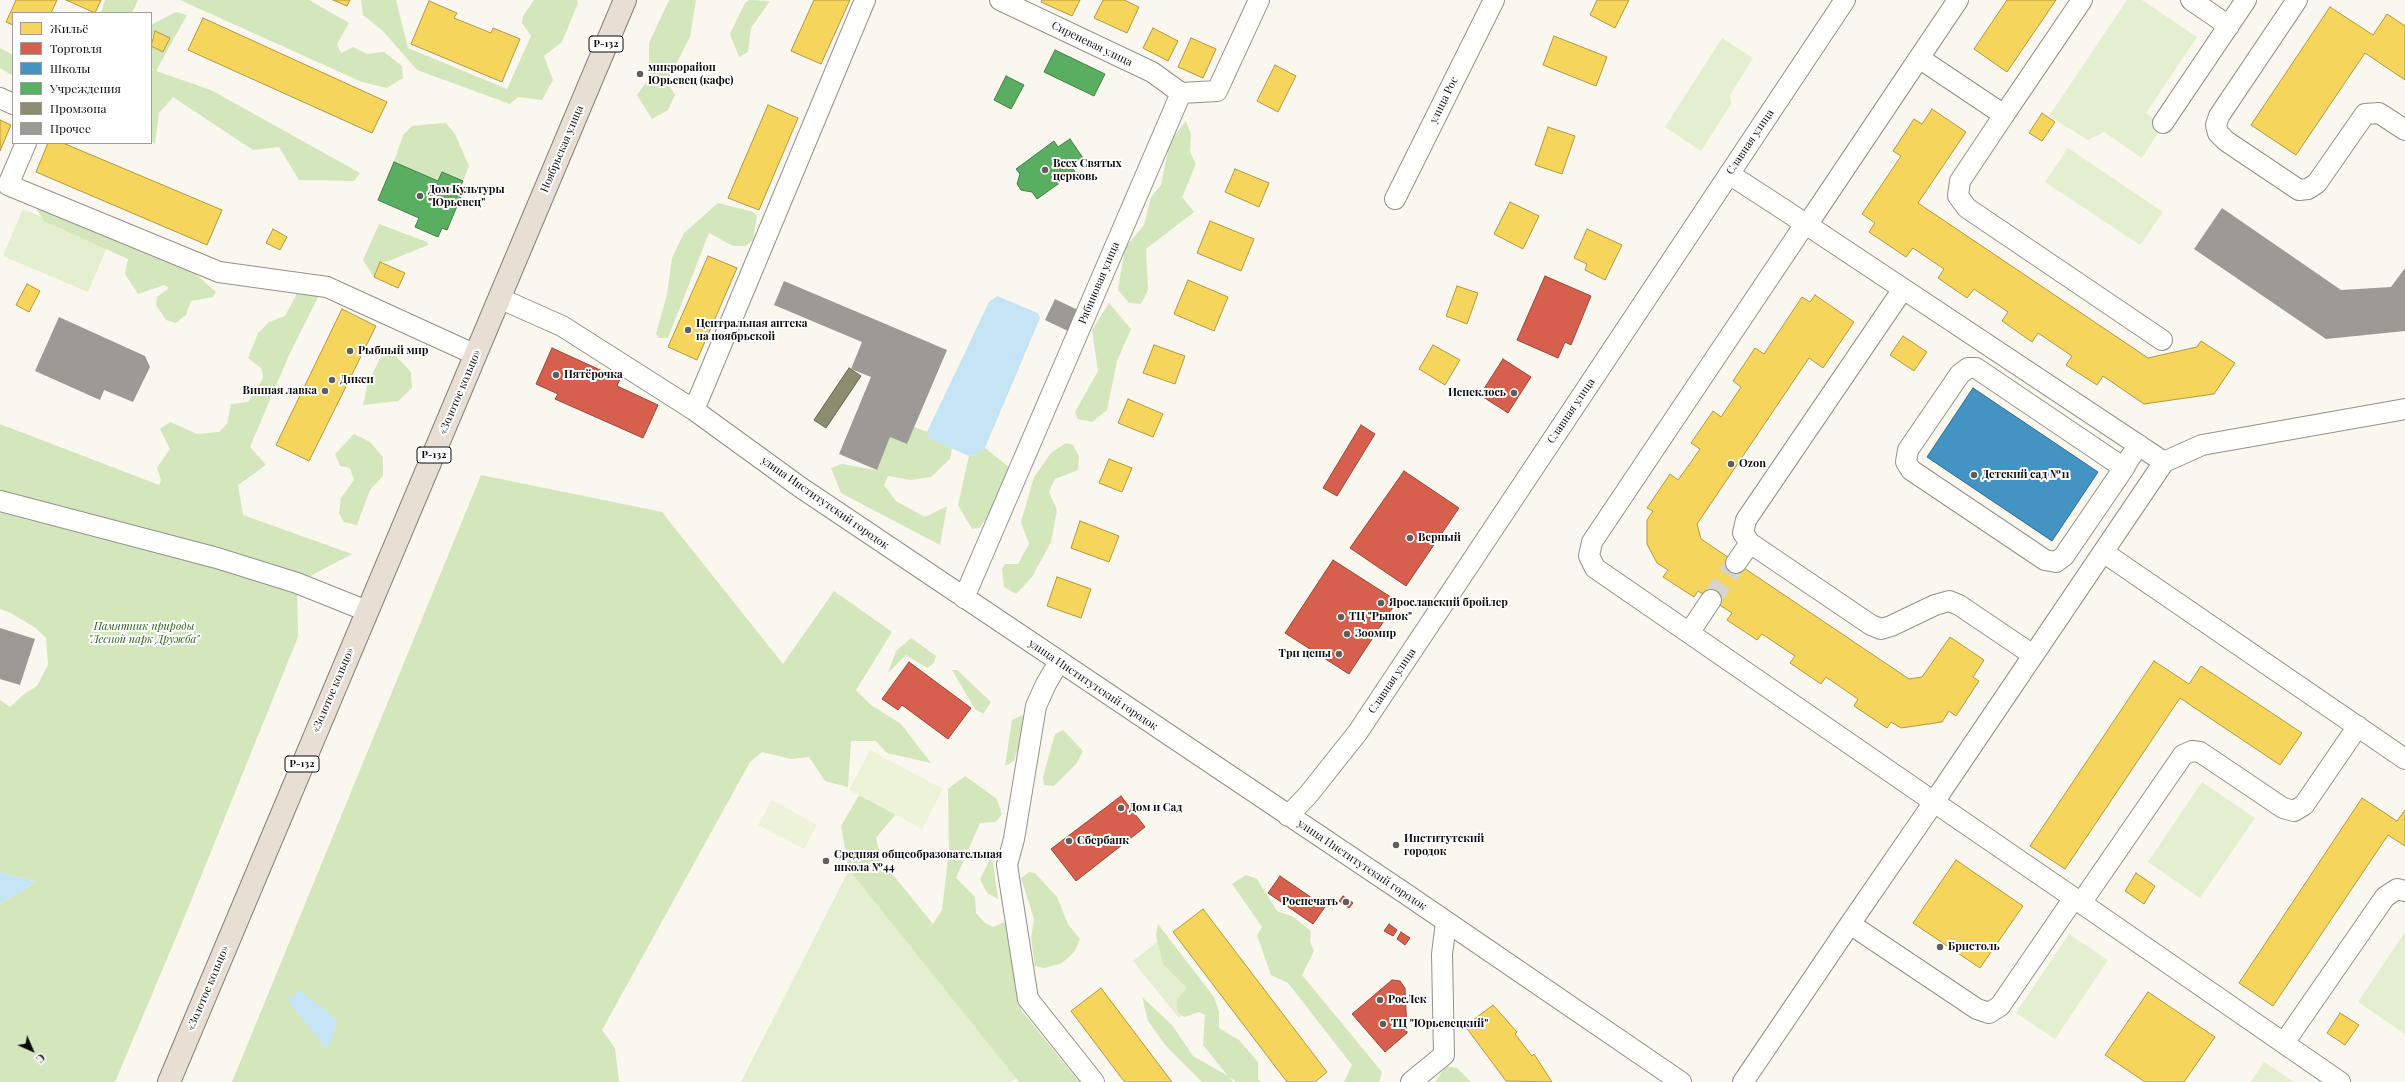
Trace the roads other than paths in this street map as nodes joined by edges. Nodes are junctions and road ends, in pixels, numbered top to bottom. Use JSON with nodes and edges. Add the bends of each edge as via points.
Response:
{"nodes":[{"id":1,"x":625,"y":0,"type":"edge"},
{"id":2,"x":865,"y":0,"type":"edge"},
{"id":3,"x":1001,"y":0,"type":"edge"},
{"id":4,"x":1259,"y":0,"type":"edge"},
{"id":5,"x":1494,"y":0,"type":"edge"},
{"id":6,"x":1845,"y":0,"type":"edge"},
{"id":7,"x":1958,"y":0,"type":"edge"},
{"id":8,"x":2082,"y":0,"type":"edge"},
{"id":9,"x":2191,"y":0,"type":"edge"},
{"id":10,"x":2246,"y":0,"type":"edge"},
{"id":11,"x":2297,"y":0,"type":"edge"},
{"id":12,"x":2229,"y":26,"type":"junction"},
{"id":13,"x":1919,"y":58,"type":"junction"},
{"id":14,"x":1181,"y":93,"type":"junction"},
{"id":15,"x":0,"y":98,"type":"edge"},
{"id":16,"x":12,"y":104,"type":"edge"},
{"id":17,"x":2004,"y":115,"type":"junction"},
{"id":18,"x":2163,"y":123,"type":"dead end"},
{"id":19,"x":2405,"y":130,"type":"edge"},
{"id":20,"x":26,"y":144,"type":"edge"},
{"id":21,"x":1729,"y":174,"type":"junction"},
{"id":22,"x":1395,"y":199,"type":"dead end"},
{"id":23,"x":1806,"y":224,"type":"junction"},
{"id":24,"x":1903,"y":289,"type":"junction"},
{"id":25,"x":499,"y":298,"type":"junction"},
{"id":26,"x":2162,"y":340,"type":"dead end"},
{"id":27,"x":476,"y":354,"type":"junction"},
{"id":28,"x":2405,"y":409,"type":"edge"},
{"id":29,"x":694,"y":410,"type":"junction"},
{"id":30,"x":2139,"y":445,"type":"junction"},
{"id":31,"x":2164,"y":462,"type":"junction"},
{"id":32,"x":2124,"y":468,"type":"junction"},
{"id":33,"x":0,"y":501,"type":"edge"},
{"id":34,"x":1750,"y":543,"type":"junction"},
{"id":35,"x":2103,"y":552,"type":"junction"},
{"id":36,"x":1736,"y":563,"type":"tunnel mouth"},
{"id":37,"x":964,"y":598,"type":"junction"},
{"id":38,"x":1711,"y":600,"type":"tunnel mouth"},
{"id":39,"x":367,"y":611,"type":"junction"},
{"id":40,"x":1689,"y":633,"type":"junction"},
{"id":41,"x":2033,"y":655,"type":"junction"},
{"id":42,"x":1059,"y":662,"type":"junction"},
{"id":43,"x":2358,"y":726,"type":"junction"},
{"id":44,"x":2405,"y":759,"type":"edge"},
{"id":45,"x":1934,"y":802,"type":"junction"},
{"id":46,"x":1288,"y":816,"type":"junction"},
{"id":47,"x":2405,"y":891,"type":"edge"},
{"id":48,"x":2077,"y":901,"type":"junction"},
{"id":49,"x":1446,"y":922,"type":"junction"},
{"id":50,"x":1850,"y":924,"type":"junction"},
{"id":51,"x":2284,"y":1043,"type":"junction"},
{"id":52,"x":169,"y":1082,"type":"edge"},
{"id":53,"x":1094,"y":1082,"type":"edge"},
{"id":54,"x":1411,"y":1082,"type":"edge"},
{"id":55,"x":1681,"y":1082,"type":"edge"},
{"id":56,"x":1743,"y":1082,"type":"edge"},
{"id":57,"x":2340,"y":1082,"type":"edge"}],
"edges":[{"from":1,"to":25,"type":"highway","name":"Ноябрьская улица","number":"Р-132"},
{"from":2,"to":29,"type":"street"},
{"from":3,"to":14,"type":"street","name":"Сиреневая улица","via":[[1152,72]]},
{"from":4,"to":14,"type":"street","via":[[1217,91]]},
{"from":5,"to":22,"type":"street","name":"улица Рос"},
{"from":6,"to":21,"type":"street","name":"Славная улица"},
{"from":7,"to":13,"type":"street"},
{"from":8,"to":17,"type":"street"},
{"from":9,"to":12,"type":"street"},
{"from":10,"to":12,"type":"street"},
{"from":11,"to":19,"type":"street","via":[[2219,116],[2216,125],[2218,133],[2299,190],[2308,189],[2317,183],[2365,114],[2379,113]]},
{"from":12,"to":18,"type":"street"},
{"from":13,"to":17,"type":"street"},
{"from":13,"to":23,"type":"street"},
{"from":14,"to":37,"type":"street","name":"Рябиновая улица"},
{"from":15,"to":16,"type":"street"},
{"from":17,"to":26,"type":"street","via":[[1960,181],[1958,196],[1967,208]]},
{"from":20,"to":27,"type":"street","via":[[8,185],[219,272],[327,287]]},
{"from":21,"to":23,"type":"street"},
{"from":21,"to":46,"type":"street","name":"Славная улица","via":[[1358,732]]},
{"from":23,"to":24,"type":"street"},
{"from":23,"to":40,"type":"street","via":[[1592,542],[1588,556],[1595,568]]},
{"from":24,"to":30,"type":"street"},
{"from":24,"to":34,"type":"street","via":[[1746,520],[1743,532]]},
{"from":25,"to":27,"type":"highway","name":"«Золотое кольцо»","number":"Р-132"},
{"from":25,"to":29,"type":"street","name":"улица Институтский городок","via":[[562,326]]},
{"from":27,"to":39,"type":"highway","name":"«Золотое кольцо»","number":"Р-132"},
{"from":28,"to":31,"type":"street","via":[[2202,445]]},
{"from":29,"to":37,"type":"street","name":"улица Институтский городок","via":[[800,487]]},
{"from":30,"to":31,"type":"street"},
{"from":30,"to":32,"type":"street"},
{"from":31,"to":35,"type":"street"},
{"from":32,"to":32,"type":"street","via":[[2064,556],[2056,562],[2045,560],[1911,470],[1906,462],[1908,450],[1960,374],[1968,368],[1976,368]]},
{"from":33,"to":39,"type":"street","via":[[217,558],[297,583]]},
{"from":34,"to":36,"type":"street"},
{"from":34,"to":41,"type":"street","via":[[1881,629],[1949,601],[1960,605]]},
{"from":35,"to":41,"type":"street"},
{"from":35,"to":43,"type":"street"},
{"from":37,"to":42,"type":"street","name":"улица Институтский городок"},
{"from":38,"to":40,"type":"street"},
{"from":39,"to":52,"type":"highway","name":"«Золотое кольцо»","number":"Р-132"},
{"from":40,"to":45,"type":"street"},
{"from":41,"to":45,"type":"street"},
{"from":42,"to":46,"type":"street","name":"улица Институтский городок"},
{"from":42,"to":53,"type":"street","via":[[1036,706],[1014,839],[1007,865],[1028,999]]},
{"from":43,"to":44,"type":"street"},
{"from":43,"to":48,"type":"street","via":[[2304,805],[2294,811],[2283,808],[2200,752],[2192,751],[2183,755]]},
{"from":45,"to":48,"type":"street"},
{"from":45,"to":50,"type":"street"},
{"from":46,"to":49,"type":"street","name":"улица Институтский городок"},
{"from":47,"to":51,"type":"street","via":[[2397,890],[2385,897]]},
{"from":48,"to":50,"type":"street","via":[[2000,1006],[1989,1013],[1977,1009]]},
{"from":48,"to":51,"type":"street"},
{"from":49,"to":54,"type":"street","via":[[1442,954],[1444,1055]]},
{"from":49,"to":55,"type":"street","name":"улица Институтский городок"},
{"from":50,"to":56,"type":"street"},
{"from":51,"to":57,"type":"street"}]}
